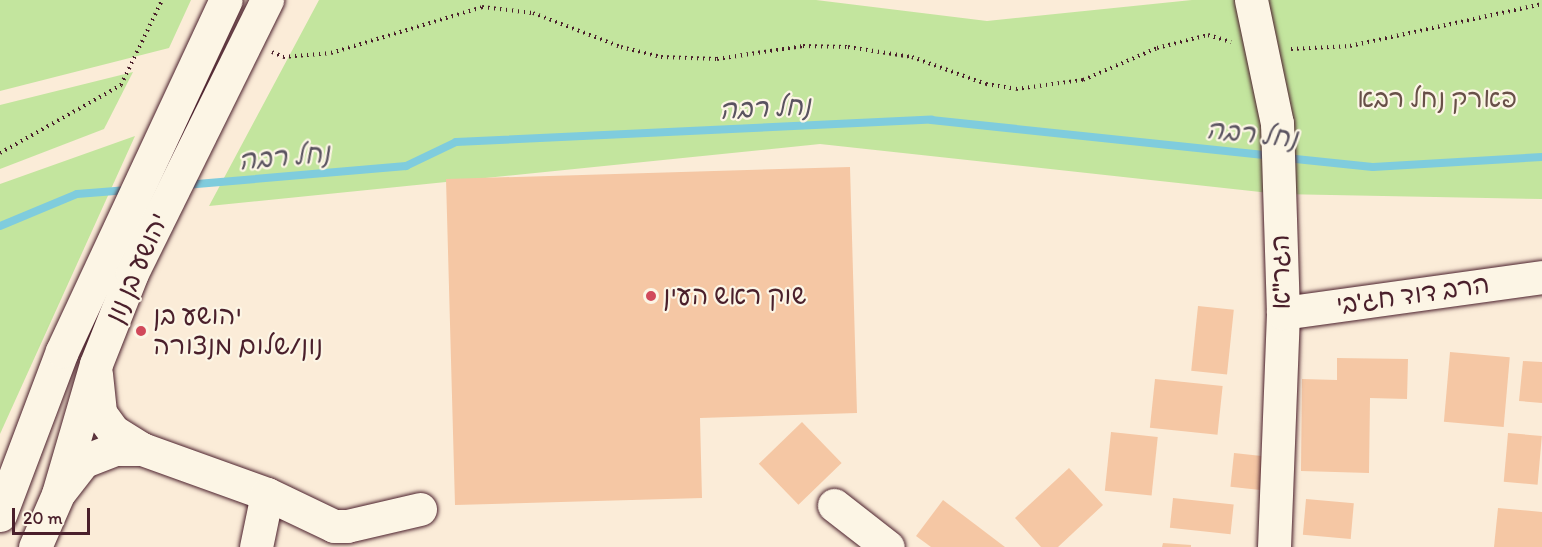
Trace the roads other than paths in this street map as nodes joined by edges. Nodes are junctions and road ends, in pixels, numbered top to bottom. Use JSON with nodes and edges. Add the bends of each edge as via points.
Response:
{"nodes":[{"id":1,"x":226,"y":0,"type":"edge"},
{"id":2,"x":267,"y":0,"type":"edge"},
{"id":3,"x":1251,"y":0,"type":"edge"},
{"id":4,"x":1542,"y":277,"type":"edge"},
{"id":5,"x":1283,"y":313,"type":"junction"},
{"id":6,"x":96,"y":364,"type":"junction"},
{"id":7,"x":142,"y":449,"type":"junction"},
{"id":8,"x":58,"y":494,"type":"junction"},
{"id":9,"x":267,"y":494,"type":"junction"},
{"id":10,"x":834,"y":505,"type":"dead end"},
{"id":11,"x":420,"y":509,"type":"dead end"},
{"id":12,"x":0,"y":515,"type":"edge"},
{"id":13,"x":35,"y":547,"type":"edge"},
{"id":14,"x":256,"y":547,"type":"edge"},
{"id":15,"x":888,"y":547,"type":"edge"},
{"id":16,"x":1274,"y":547,"type":"edge"}],
"edges":[{"from":1,"to":12,"type":"street","name":"יהושע בן נון","via":[[62,351]]},
{"from":2,"to":6,"type":"street","name":"יהושע בן נון","via":[[150,234]]},
{"from":3,"to":5,"type":"street","name":"הגר\"א","via":[[1277,123]]},
{"from":4,"to":5,"type":"street","name":"הרב דוד חג'בי"},
{"from":5,"to":16,"type":"street","name":"הגר\"א"},
{"from":6,"to":7,"type":"street","via":[[100,413],[113,431]]},
{"from":6,"to":8,"type":"street","name":"יהושע בן נון"},
{"from":7,"to":8,"type":"street","via":[[115,449],[84,461]]},
{"from":7,"to":9,"type":"street"},
{"from":8,"to":13,"type":"street","name":"יהושע בן נון"},
{"from":9,"to":11,"type":"street","via":[[334,526]]},
{"from":9,"to":14,"type":"street"},
{"from":10,"to":15,"type":"street"}]}
